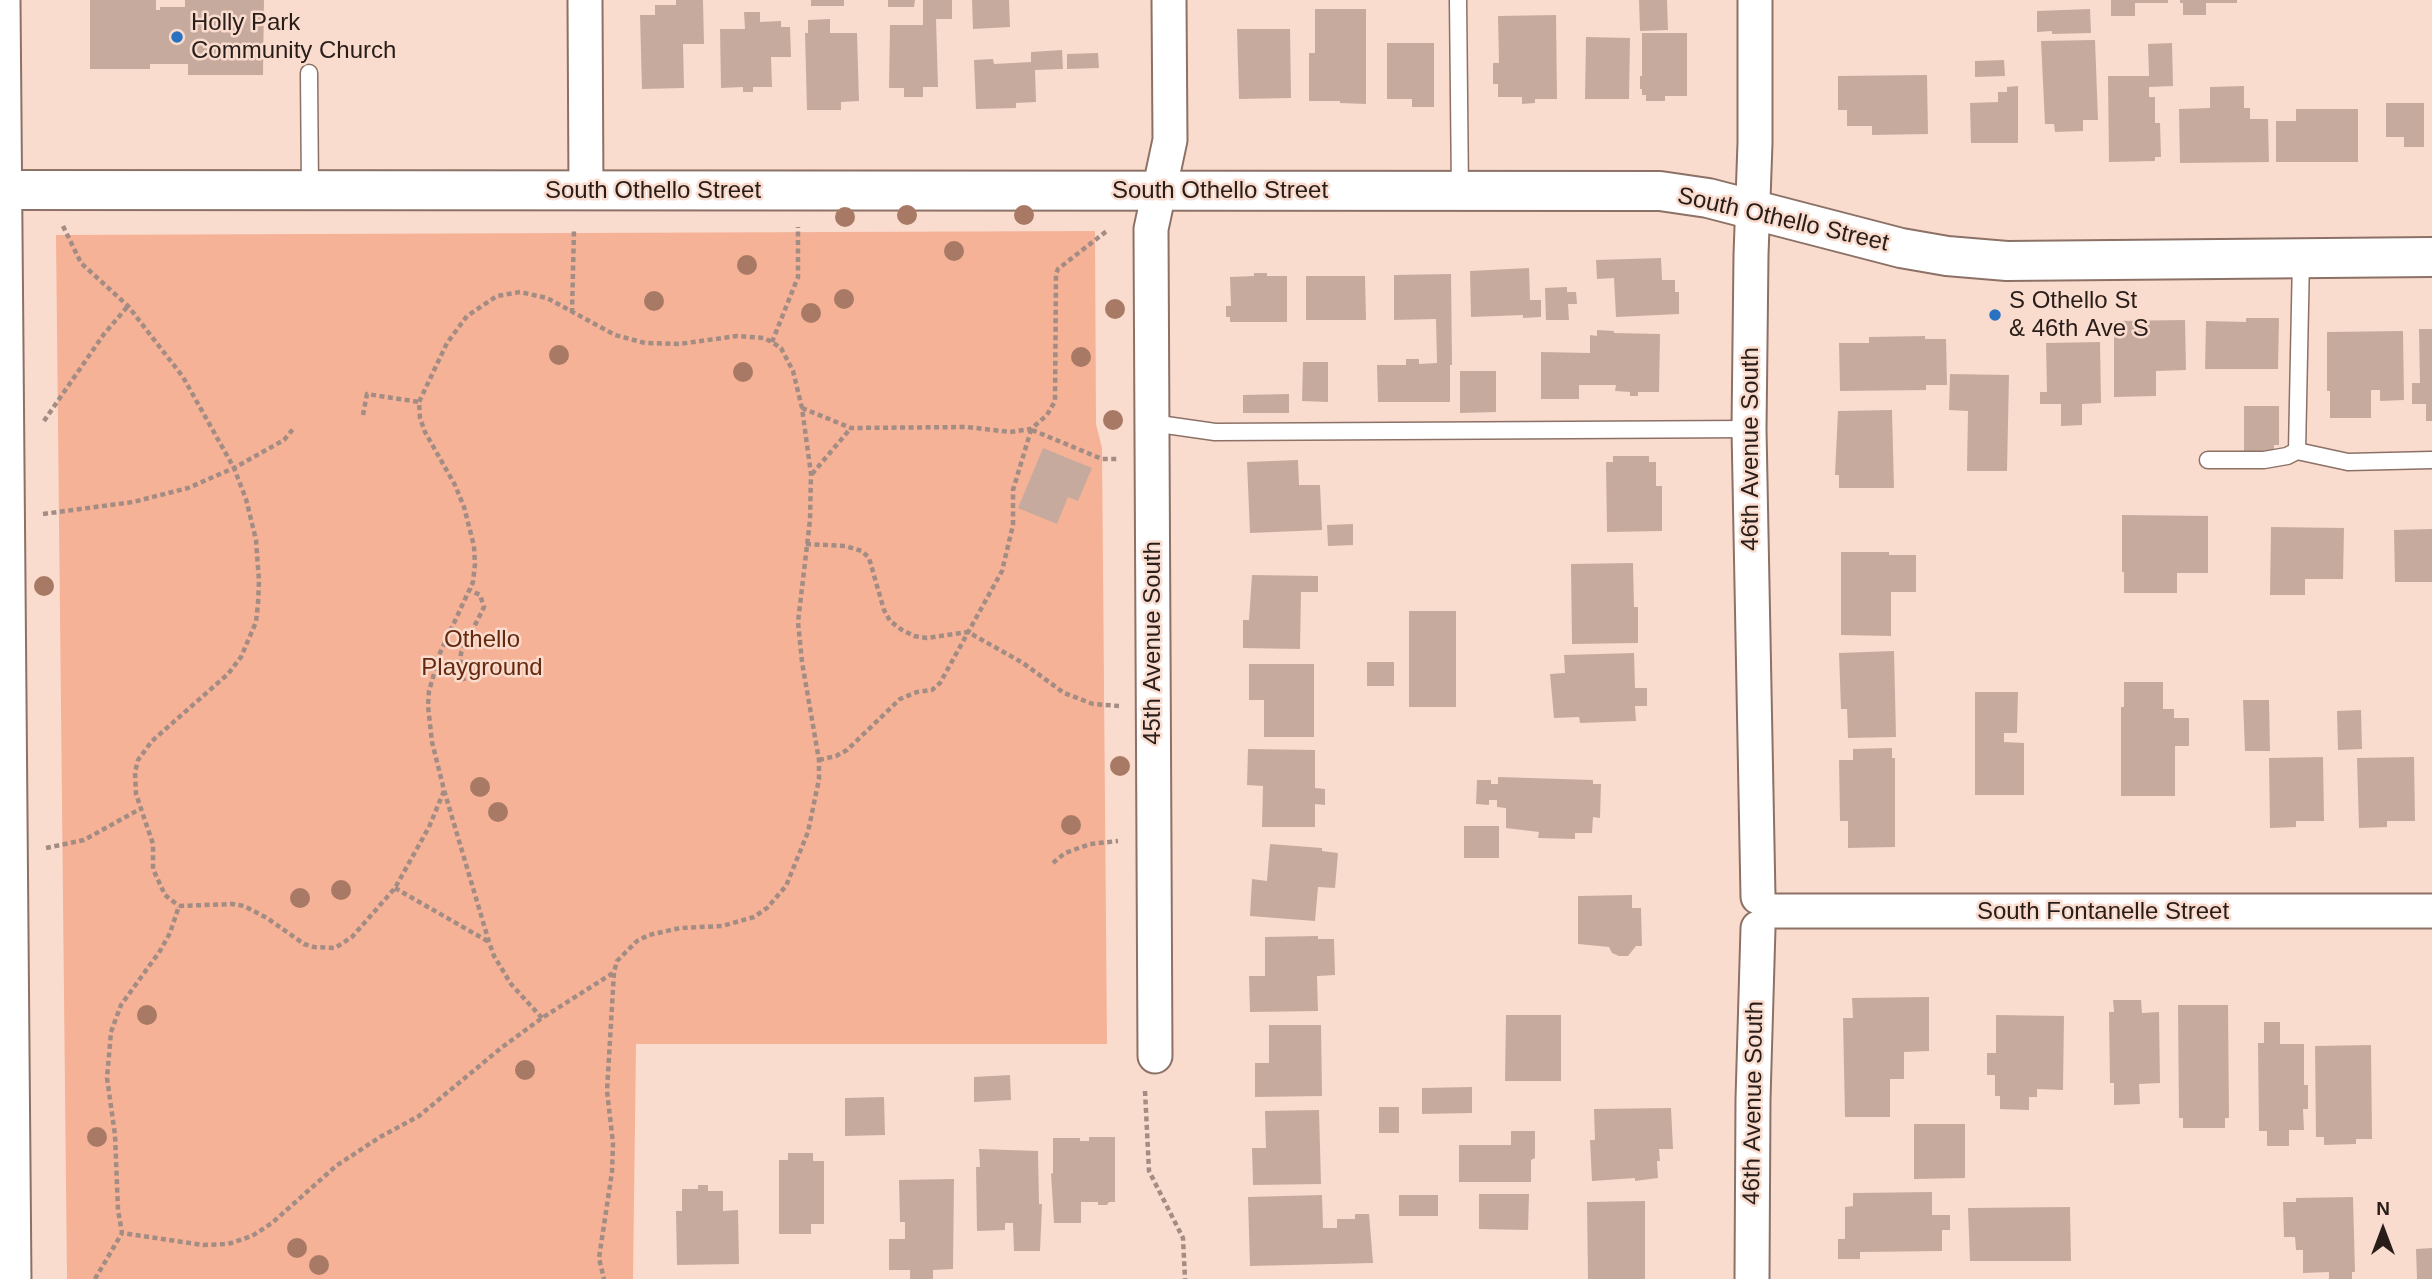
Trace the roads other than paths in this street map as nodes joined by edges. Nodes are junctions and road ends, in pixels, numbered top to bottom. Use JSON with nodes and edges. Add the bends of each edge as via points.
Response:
{"nodes":[{"id":1,"x":3,"y":0,"type":"edge"},
{"id":2,"x":585,"y":0,"type":"edge"},
{"id":3,"x":1168,"y":0,"type":"edge"},
{"id":4,"x":1458,"y":0,"type":"edge"},
{"id":5,"x":1755,"y":0,"type":"edge"},
{"id":6,"x":309,"y":73,"type":"dead end"},
{"id":7,"x":2,"y":190,"type":"edge"},
{"id":8,"x":310,"y":190,"type":"junction"},
{"id":9,"x":586,"y":192,"type":"junction"},
{"id":10,"x":1159,"y":192,"type":"junction"},
{"id":11,"x":1460,"y":192,"type":"junction"},
{"id":12,"x":1752,"y":209,"type":"junction"},
{"id":13,"x":2432,"y":257,"type":"edge"},
{"id":14,"x":2301,"y":258,"type":"junction"},
{"id":15,"x":1153,"y":423,"type":"junction"},
{"id":16,"x":1749,"y":429,"type":"junction"},
{"id":17,"x":2297,"y":452,"type":"junction"},
{"id":18,"x":2208,"y":460,"type":"dead end"},
{"id":19,"x":2432,"y":460,"type":"edge"},
{"id":20,"x":2432,"y":911,"type":"edge"},
{"id":21,"x":1764,"y":912,"type":"junction"},
{"id":22,"x":1155,"y":1056,"type":"road end"},
{"id":23,"x":14,"y":1279,"type":"edge"},
{"id":24,"x":1752,"y":1279,"type":"edge"}],
"edges":[{"from":1,"to":7,"type":"street"},
{"from":2,"to":9,"type":"street"},
{"from":3,"to":10,"type":"street","name":"45th Avenue South","via":[[1170,139]]},
{"from":4,"to":11,"type":"lane"},
{"from":5,"to":12,"type":"street","name":"46th Avenue South"},
{"from":6,"to":8,"type":"lane"},
{"from":7,"to":8,"type":"street","name":"South Othello Street"},
{"from":7,"to":23,"type":"street"},
{"from":8,"to":9,"type":"street","name":"South Othello Street"},
{"from":9,"to":10,"type":"street","name":"South Othello Street"},
{"from":10,"to":11,"type":"street","name":"South Othello Street"},
{"from":10,"to":15,"type":"street","name":"45th Avenue South","via":[[1151,229]]},
{"from":11,"to":12,"type":"street","name":"South Othello Street","via":[[1660,191]]},
{"from":12,"to":14,"type":"street","name":"South Othello Street","via":[[1947,256],[2007,261]]},
{"from":12,"to":16,"type":"street","name":"46th Avenue South"},
{"from":13,"to":14,"type":"street","name":"South Othello Street"},
{"from":14,"to":17,"type":"lane"},
{"from":15,"to":16,"type":"lane","via":[[1215,432]]},
{"from":15,"to":22,"type":"street","name":"45th Avenue South"},
{"from":16,"to":21,"type":"street","name":"46th Avenue South"},
{"from":17,"to":18,"type":"lane","via":[[2264,460]]},
{"from":17,"to":19,"type":"lane","via":[[2348,462]]},
{"from":20,"to":21,"type":"street","name":"South Fontanelle Street"},
{"from":21,"to":24,"type":"street","name":"46th Avenue South","via":[[1753,1099]]}]}
